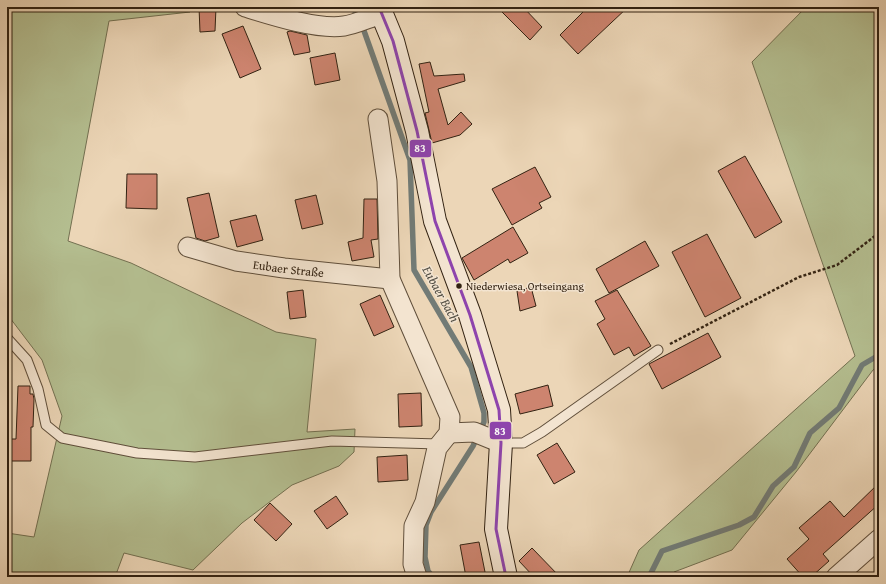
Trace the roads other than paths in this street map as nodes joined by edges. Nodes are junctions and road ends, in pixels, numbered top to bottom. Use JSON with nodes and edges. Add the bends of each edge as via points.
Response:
{"nodes":[{"id":1,"x":245,"y":7,"type":"edge"},
{"id":2,"x":373,"y":15,"type":"edge"},
{"id":3,"x":378,"y":119,"type":"dead end"},
{"id":4,"x":188,"y":247,"type":"dead end"},
{"id":5,"x":390,"y":279,"type":"junction"},
{"id":6,"x":7,"y":338,"type":"edge"},
{"id":7,"x":658,"y":350,"type":"road end"},
{"id":8,"x":444,"y":438,"type":"junction"},
{"id":9,"x":487,"y":438,"type":"junction"},
{"id":10,"x":879,"y":539,"type":"edge"},
{"id":11,"x":417,"y":577,"type":"edge"},
{"id":12,"x":506,"y":577,"type":"edge"},
{"id":13,"x":836,"y":577,"type":"edge"}],
"edges":[{"from":1,"to":2,"type":"street","via":[[305,23],[328,26]]},
{"from":2,"to":9,"type":"street","via":[[393,41],[435,221],[470,316],[499,410]]},
{"from":3,"to":5,"type":"street","via":[[387,181]]},
{"from":4,"to":5,"type":"street","name":"Eubaer Straße","via":[[236,260],[277,267]]},
{"from":5,"to":8,"type":"street","via":[[450,417]]},
{"from":6,"to":8,"type":"lane","via":[[27,360],[38,389],[46,425],[62,438],[137,453],[195,457],[332,441]]},
{"from":7,"to":9,"type":"lane","via":[[523,443]]},
{"from":8,"to":9,"type":"street"},
{"from":8,"to":11,"type":"street","via":[[433,460],[424,502],[414,526],[413,564]]},
{"from":9,"to":12,"type":"street","via":[[496,529]]},
{"from":10,"to":13,"type":"street"}]}
